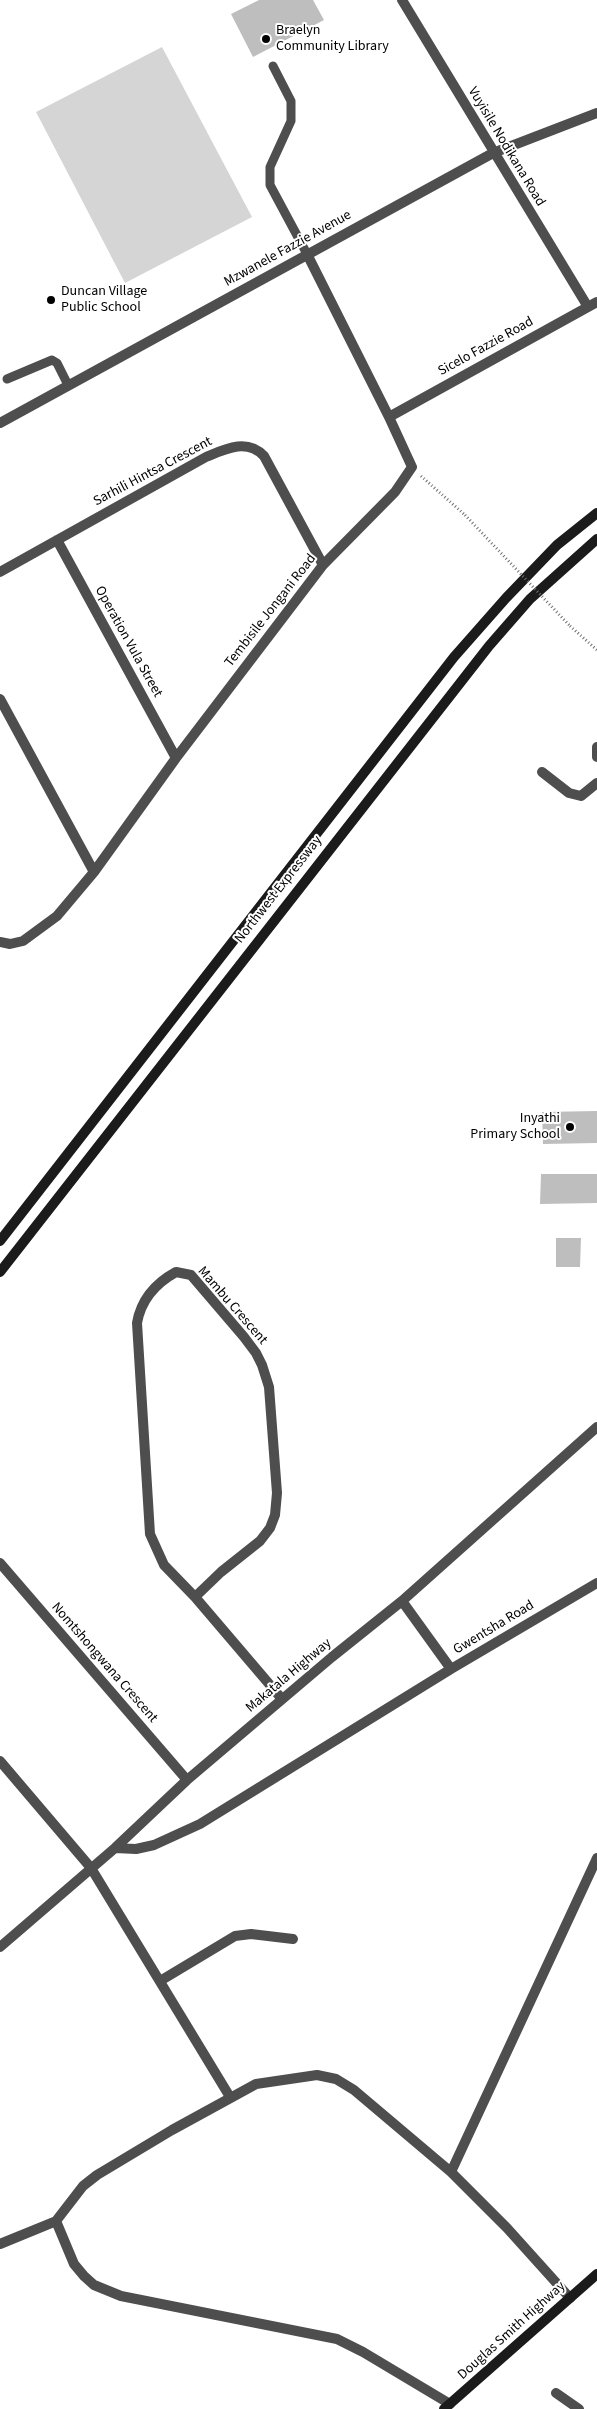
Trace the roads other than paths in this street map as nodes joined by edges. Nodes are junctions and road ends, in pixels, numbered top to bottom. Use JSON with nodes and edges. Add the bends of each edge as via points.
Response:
{"nodes":[{"id":1,"x":402,"y":0,"type":"edge"},
{"id":2,"x":273,"y":66,"type":"dead end"},
{"id":3,"x":597,"y":113,"type":"edge"},
{"id":4,"x":493,"y":153,"type":"junction"},
{"id":5,"x":307,"y":254,"type":"junction"},
{"id":6,"x":592,"y":305,"type":"edge"},
{"id":7,"x":7,"y":379,"type":"dead end"},
{"id":8,"x":68,"y":386,"type":"junction"},
{"id":9,"x":389,"y":417,"type":"junction"},
{"id":10,"x":0,"y":423,"type":"edge"},
{"id":11,"x":597,"y":513,"type":"edge"},
{"id":12,"x":597,"y":539,"type":"edge"},
{"id":13,"x":57,"y":540,"type":"junction"},
{"id":14,"x":323,"y":565,"type":"junction"},
{"id":15,"x":0,"y":572,"type":"edge"},
{"id":16,"x":0,"y":699,"type":"edge"},
{"id":17,"x":597,"y":747,"type":"edge"},
{"id":18,"x":597,"y":757,"type":"edge"},
{"id":19,"x":176,"y":758,"type":"junction"},
{"id":20,"x":542,"y":772,"type":"dead end"},
{"id":21,"x":597,"y":783,"type":"edge"},
{"id":22,"x":94,"y":872,"type":"junction"},
{"id":23,"x":0,"y":942,"type":"edge"},
{"id":24,"x":0,"y":1241,"type":"edge"},
{"id":25,"x":0,"y":1272,"type":"edge"},
{"id":26,"x":597,"y":1428,"type":"edge"},
{"id":27,"x":0,"y":1563,"type":"edge"},
{"id":28,"x":597,"y":1583,"type":"edge"},
{"id":29,"x":196,"y":1596,"type":"junction"},
{"id":30,"x":402,"y":1601,"type":"junction"},
{"id":31,"x":451,"y":1669,"type":"junction"},
{"id":32,"x":282,"y":1699,"type":"junction"},
{"id":33,"x":1,"y":1764,"type":"edge"},
{"id":34,"x":187,"y":1780,"type":"junction"},
{"id":35,"x":115,"y":1848,"type":"junction"},
{"id":36,"x":597,"y":1858,"type":"edge"},
{"id":37,"x":91,"y":1868,"type":"junction"},
{"id":38,"x":294,"y":1939,"type":"dead end"},
{"id":39,"x":0,"y":1947,"type":"edge"},
{"id":40,"x":160,"y":1981,"type":"junction"},
{"id":41,"x":230,"y":2097,"type":"junction"},
{"id":42,"x":451,"y":2172,"type":"junction"},
{"id":43,"x":56,"y":2221,"type":"junction"},
{"id":44,"x":0,"y":2244,"type":"edge"},
{"id":45,"x":597,"y":2274,"type":"edge"},
{"id":46,"x":570,"y":2298,"type":"junction"},
{"id":47,"x":556,"y":2393,"type":"dead end"},
{"id":48,"x":447,"y":2406,"type":"edge"},
{"id":49,"x":579,"y":2409,"type":"edge"}],
"edges":[{"from":1,"to":4,"type":"street","name":"Vuyisile Nodikana Road"},
{"from":2,"to":5,"type":"lane","via":[[291,101],[291,121],[270,168],[270,185]]},
{"from":3,"to":4,"type":"street","name":"Mzwanele Fazzie Avenue"},
{"from":4,"to":5,"type":"street","name":"Mzwanele Fazzie Avenue"},
{"from":4,"to":6,"type":"street","name":"Vuyisile Nodikana Road"},
{"from":5,"to":8,"type":"street","name":"Mzwanele Fazzie Avenue"},
{"from":5,"to":9,"type":"street"},
{"from":6,"to":9,"type":"street","name":"Sicelo Fazzie Road"},
{"from":7,"to":8,"type":"lane","via":[[52,360],[57,363]]},
{"from":8,"to":10,"type":"street","name":"Mzwanele Fazzie Avenue"},
{"from":9,"to":14,"type":"street","name":"Tembisile Jongani Road","via":[[412,467],[395,492]]},
{"from":11,"to":24,"type":"main road","name":"Northwest Expressway","via":[[557,545],[454,657]]},
{"from":12,"to":25,"type":"main road","name":"Northwest Expressway","via":[[530,599],[489,646]]},
{"from":13,"to":14,"type":"street","name":"Sarhili Hintsa Crescent","via":[[206,457],[226,448],[250,447],[258,450],[272,466]]},
{"from":13,"to":15,"type":"street","name":"Sarhili Hintsa Crescent"},
{"from":13,"to":19,"type":"street","name":"Operation Vula Street"},
{"from":14,"to":19,"type":"street","name":"Tembisile Jongani Road"},
{"from":16,"to":22,"type":"street"},
{"from":17,"to":18,"type":"street"},
{"from":19,"to":22,"type":"street","name":"Tembisile Jongani Road"},
{"from":20,"to":21,"type":"street","via":[[569,793],[581,796]]},
{"from":22,"to":23,"type":"street","name":"Tembisile Jongani Road","via":[[57,916],[37,932],[23,941]]},
{"from":26,"to":30,"type":"street","name":"Makatala Highway"},
{"from":27,"to":34,"type":"street","name":"Nomtshongwana Crescent"},
{"from":28,"to":31,"type":"street","name":"Gwentsha Road"},
{"from":29,"to":29,"type":"street","name":"Mambu Crescent","via":[[164,1565],[150,1534],[147,1516],[137,1323],[146,1297],[176,1272],[190,1275],[244,1337],[262,1365],[269,1387],[277,1493],[275,1515],[260,1541]]},
{"from":29,"to":32,"type":"street","name":"Mambu Crescent"},
{"from":30,"to":31,"type":"street","name":"Gwentsha Road"},
{"from":30,"to":32,"type":"street","name":"Makatala Highway"},
{"from":31,"to":35,"type":"street","via":[[200,1824],[154,1845],[136,1849]]},
{"from":32,"to":34,"type":"street","name":"Makatala Highway"},
{"from":33,"to":37,"type":"street"},
{"from":34,"to":35,"type":"street","name":"Makatala Highway"},
{"from":35,"to":37,"type":"street","name":"Makatala Highway"},
{"from":36,"to":42,"type":"street"},
{"from":37,"to":39,"type":"street","name":"Makatala Highway"},
{"from":37,"to":40,"type":"street"},
{"from":38,"to":40,"type":"street","via":[[251,1934],[234,1936]]},
{"from":40,"to":41,"type":"street"},
{"from":41,"to":42,"type":"street","via":[[256,2084],[296,2077],[317,2075],[336,2079],[354,2090]]},
{"from":41,"to":43,"type":"street","via":[[97,2175],[83,2186]]},
{"from":42,"to":46,"type":"street"},
{"from":43,"to":44,"type":"street"},
{"from":43,"to":48,"type":"street","via":[[74,2264],[94,2285],[121,2296],[337,2340],[363,2352]]},
{"from":45,"to":46,"type":"main road","name":"Douglas Smith Highway"},
{"from":46,"to":48,"type":"main road","name":"Douglas Smith Highway"},
{"from":47,"to":49,"type":"street"}]}
